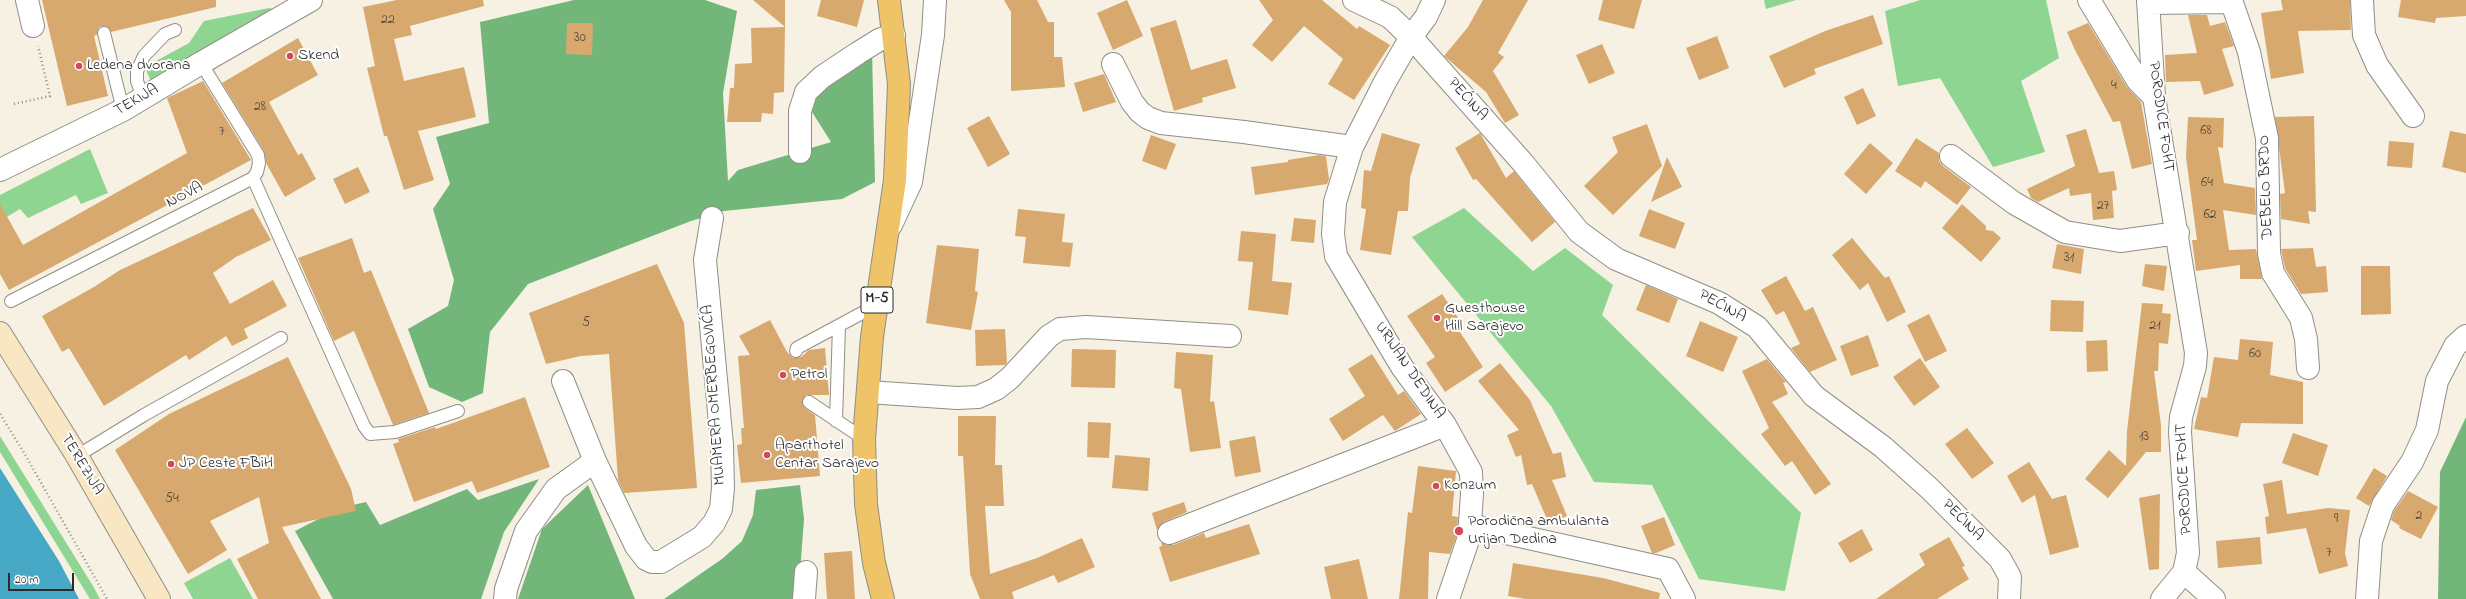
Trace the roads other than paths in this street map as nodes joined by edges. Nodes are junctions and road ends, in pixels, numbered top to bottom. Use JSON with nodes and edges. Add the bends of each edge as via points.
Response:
{"nodes":[{"id":1,"x":27,"y":0,"type":"edge"},
{"id":2,"x":311,"y":0,"type":"edge"},
{"id":3,"x":889,"y":0,"type":"edge"},
{"id":4,"x":936,"y":0,"type":"edge"},
{"id":5,"x":1354,"y":0,"type":"edge"},
{"id":6,"x":1434,"y":0,"type":"edge"},
{"id":7,"x":2090,"y":0,"type":"edge"},
{"id":8,"x":2362,"y":0,"type":"edge"},
{"id":9,"x":2231,"y":1,"type":"edge"},
{"id":10,"x":2148,"y":2,"type":"edge"},
{"id":11,"x":33,"y":26,"type":"dead end"},
{"id":12,"x":175,"y":30,"type":"dead end"},
{"id":13,"x":104,"y":33,"type":"dead end"},
{"id":14,"x":894,"y":35,"type":"junction"},
{"id":15,"x":1411,"y":37,"type":"junction"},
{"id":16,"x":201,"y":63,"type":"junction"},
{"id":17,"x":1113,"y":64,"type":"dead end"},
{"id":18,"x":2154,"y":97,"type":"junction"},
{"id":19,"x":143,"y":98,"type":"junction"},
{"id":20,"x":123,"y":110,"type":"junction"},
{"id":21,"x":2413,"y":116,"type":"dead end"},
{"id":22,"x":1352,"y":147,"type":"junction"},
{"id":23,"x":800,"y":152,"type":"dead end"},
{"id":24,"x":1951,"y":156,"type":"dead end"},
{"id":25,"x":0,"y":170,"type":"edge"},
{"id":26,"x":253,"y":178,"type":"junction"},
{"id":27,"x":712,"y":218,"type":"dead end"},
{"id":28,"x":889,"y":227,"type":"junction"},
{"id":29,"x":2178,"y":233,"type":"junction"},
{"id":30,"x":11,"y":301,"type":"dead end"},
{"id":31,"x":877,"y":305,"type":"junction"},
{"id":32,"x":839,"y":326,"type":"junction"},
{"id":33,"x":0,"y":333,"type":"edge"},
{"id":34,"x":1230,"y":336,"type":"dead end"},
{"id":35,"x":2466,"y":336,"type":"edge"},
{"id":36,"x":281,"y":338,"type":"dead end"},
{"id":37,"x":796,"y":351,"type":"dead end"},
{"id":38,"x":2308,"y":368,"type":"dead end"},
{"id":39,"x":563,"y":381,"type":"dead end"},
{"id":40,"x":868,"y":392,"type":"junction"},
{"id":41,"x":809,"y":402,"type":"dead end"},
{"id":42,"x":458,"y":411,"type":"dead end"},
{"id":43,"x":836,"y":421,"type":"junction"},
{"id":44,"x":1445,"y":425,"type":"junction"},
{"id":45,"x":864,"y":439,"type":"junction"},
{"id":46,"x":77,"y":456,"type":"junction"},
{"id":47,"x":595,"y":461,"type":"junction"},
{"id":48,"x":1470,"y":525,"type":"junction"},
{"id":49,"x":1169,"y":533,"type":"dead end"},
{"id":50,"x":806,"y":572,"type":"dead end"},
{"id":51,"x":2184,"y":572,"type":"junction"},
{"id":52,"x":159,"y":599,"type":"edge"},
{"id":53,"x":505,"y":599,"type":"edge"},
{"id":54,"x":804,"y":599,"type":"edge"},
{"id":55,"x":883,"y":599,"type":"edge"},
{"id":56,"x":1448,"y":599,"type":"edge"},
{"id":57,"x":1684,"y":599,"type":"edge"},
{"id":58,"x":2008,"y":599,"type":"edge"},
{"id":59,"x":2162,"y":599,"type":"edge"},
{"id":60,"x":2214,"y":599,"type":"edge"},
{"id":61,"x":2367,"y":599,"type":"edge"}],
"edges":[{"from":1,"to":11,"type":"street"},
{"from":2,"to":16,"type":"street","name":"TEKIJA"},
{"from":3,"to":14,"type":"main road","number":"M-5"},
{"from":4,"to":28,"type":"street","via":[[911,182]]},
{"from":5,"to":15,"type":"street","name":"PEĆINA","via":[[1390,17]]},
{"from":6,"to":15,"type":"street","name":"URIJAN DEDINA","via":[[1426,17]]},
{"from":7,"to":18,"type":"street","via":[[2138,81]]},
{"from":8,"to":21,"type":"street","via":[[2364,35],[2377,65]]},
{"from":9,"to":10,"type":"street","name":"DEBELO BRDO"},
{"from":9,"to":38,"type":"street","name":"DEBELO BRDO","via":[[2249,52],[2267,138],[2269,253],[2273,273],[2301,318]]},
{"from":10,"to":18,"type":"street","name":"PORODICE FOHT"},
{"from":12,"to":19,"type":"lane","via":[[165,34],[144,56],[138,71]]},
{"from":13,"to":20,"type":"lane"},
{"from":14,"to":23,"type":"street","via":[[879,40],[858,53],[822,77],[806,92],[800,111]]},
{"from":14,"to":28,"type":"main road","number":"M-5","via":[[899,84],[895,180]]},
{"from":15,"to":22,"type":"street","name":"URIJAN DEDINA"},
{"from":15,"to":58,"type":"street","name":"PEĆINA","via":[[1523,163],[1579,232],[1616,259],[1719,303],[1757,327],[1814,396],[1883,447],[1929,488],[2000,559],[2010,577]]},
{"from":16,"to":19,"type":"street","name":"TEKIJA"},
{"from":16,"to":26,"type":"lane","via":[[258,155],[259,163]]},
{"from":17,"to":22,"type":"street","via":[[1132,102],[1140,112],[1161,123]]},
{"from":18,"to":29,"type":"street","name":"PORODICE FOHT"},
{"from":19,"to":20,"type":"street","name":"TEKIJA"},
{"from":20,"to":25,"type":"street","name":"TEKIJA"},
{"from":22,"to":44,"type":"street","name":"URIJAN DEDINA","via":[[1335,202],[1333,234],[1336,256],[1402,367]]},
{"from":24,"to":29,"type":"street","via":[[2014,203],[2065,232],[2120,241]]},
{"from":26,"to":30,"type":"lane","name":"NOVA"},
{"from":26,"to":42,"type":"lane","via":[[364,426],[370,434],[396,432]]},
{"from":27,"to":47,"type":"street","name":"MUAMERA OMERBEGOVIĆA","via":[[705,260],[722,445],[721,509],[714,523],[702,537],[661,562],[652,562],[636,546]]},
{"from":28,"to":31,"type":"main road","number":"M-5"},
{"from":29,"to":51,"type":"street","name":"PORODICE FOHT","via":[[2196,352],[2195,366],[2181,417],[2188,553]]},
{"from":31,"to":32,"type":"lane"},
{"from":31,"to":40,"type":"main road","number":"M-5"},
{"from":32,"to":37,"type":"lane","via":[[797,348]]},
{"from":32,"to":43,"type":"lane"},
{"from":33,"to":46,"type":"main road","name":"TEREZIJA"},
{"from":34,"to":40,"type":"street","via":[[1086,327],[1060,329],[1049,336],[1010,378],[996,389],[978,397]]},
{"from":35,"to":61,"type":"street","via":[[2455,346],[2437,381],[2427,430],[2412,462],[2383,505],[2371,541]]},
{"from":36,"to":46,"type":"lane"},
{"from":39,"to":47,"type":"street","name":"MUAMERA OMERBEGOVIĆA"},
{"from":40,"to":45,"type":"main road","number":"M-5"},
{"from":41,"to":43,"type":"lane"},
{"from":43,"to":45,"type":"lane"},
{"from":44,"to":48,"type":"street","name":"URIJAN DEDINA","via":[[1471,472]]},
{"from":44,"to":49,"type":"street"},
{"from":45,"to":55,"type":"main road","number":"M-5","via":[[866,504],[874,563]]},
{"from":46,"to":52,"type":"main road","name":"TEREZIJA"},
{"from":47,"to":53,"type":"street","via":[[556,489],[526,532],[506,589]]},
{"from":48,"to":56,"type":"street","name":"URIJAN DEDINA","via":[[1462,559]]},
{"from":48,"to":57,"type":"street","via":[[1668,569]]},
{"from":50,"to":54,"type":"street"},
{"from":51,"to":59,"type":"street","name":"PORODICE FOHT"},
{"from":51,"to":60,"type":"street"}]}
